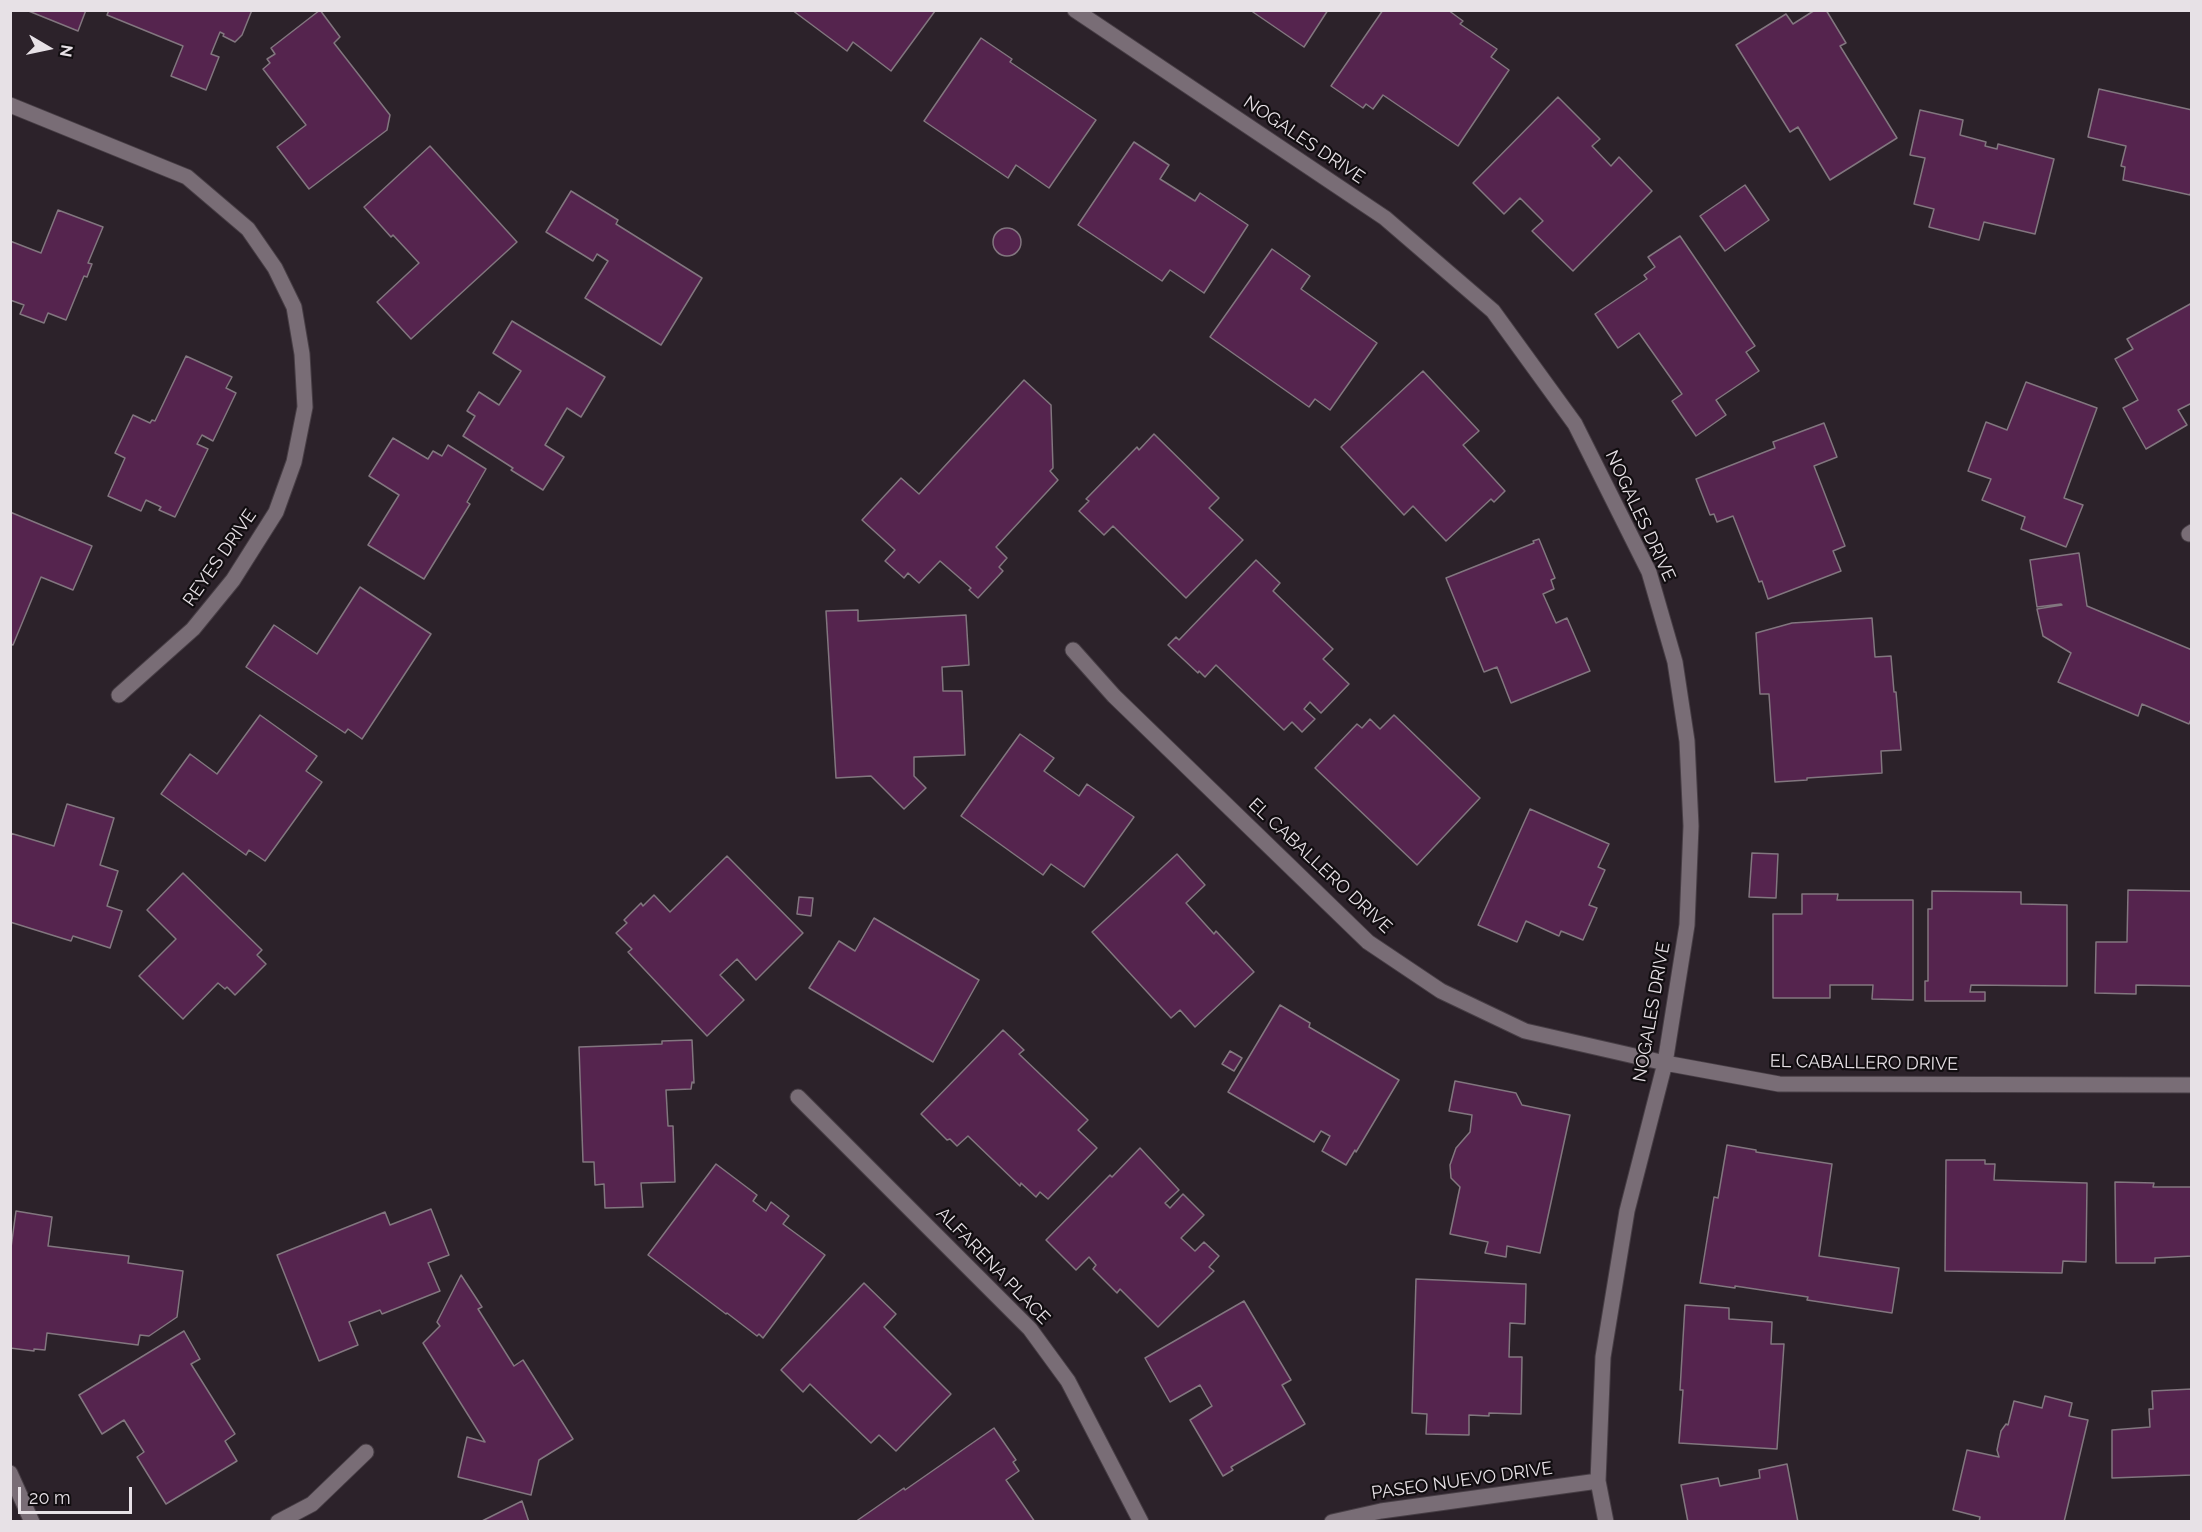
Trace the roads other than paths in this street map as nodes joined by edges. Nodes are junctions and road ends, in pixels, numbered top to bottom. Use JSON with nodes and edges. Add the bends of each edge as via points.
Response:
{"nodes":[{"id":1,"x":1075,"y":10,"type":"edge"},
{"id":2,"x":10,"y":105,"type":"edge"},
{"id":3,"x":1073,"y":650,"type":"dead end"},
{"id":4,"x":119,"y":695,"type":"dead end"},
{"id":5,"x":1665,"y":1063,"type":"junction"},
{"id":6,"x":2192,"y":1085,"type":"edge"},
{"id":7,"x":798,"y":1097,"type":"dead end"},
{"id":8,"x":366,"y":1452,"type":"dead end"},
{"id":9,"x":10,"y":1473,"type":"edge"},
{"id":10,"x":1598,"y":1481,"type":"junction"},
{"id":11,"x":32,"y":1521,"type":"edge"},
{"id":12,"x":278,"y":1521,"type":"edge"},
{"id":13,"x":1141,"y":1521,"type":"edge"},
{"id":14,"x":1332,"y":1521,"type":"edge"},
{"id":15,"x":1606,"y":1521,"type":"edge"}],
"edges":[{"from":1,"to":5,"type":"street","name":"NOGALES DRIVE","via":[[1385,218],[1493,311],[1575,424],[1649,572],[1675,662],[1687,741],[1687,925]]},
{"from":2,"to":4,"type":"street","name":"REYES DRIVE","via":[[187,177],[248,229],[275,268],[294,307],[305,407],[294,462],[276,512],[233,580],[193,629]]},
{"from":3,"to":5,"type":"street","name":"EL CABALLERO DRIVE","via":[[1114,696],[1368,942],[1441,991],[1525,1031]]},
{"from":5,"to":6,"type":"street","name":"EL CABALLERO DRIVE","via":[[1779,1084]]},
{"from":5,"to":10,"type":"street","name":"NOGALES DRIVE","via":[[1627,1211],[1604,1346]]},
{"from":7,"to":13,"type":"street","name":"ALFARENA PLACE","via":[[1030,1329],[1068,1381]]},
{"from":8,"to":12,"type":"street","via":[[312,1504]]},
{"from":9,"to":11,"type":"street"},
{"from":10,"to":14,"type":"street","name":"PASEO NUEVO DRIVE"},
{"from":10,"to":15,"type":"street","name":"NOGALES DRIVE"}]}
